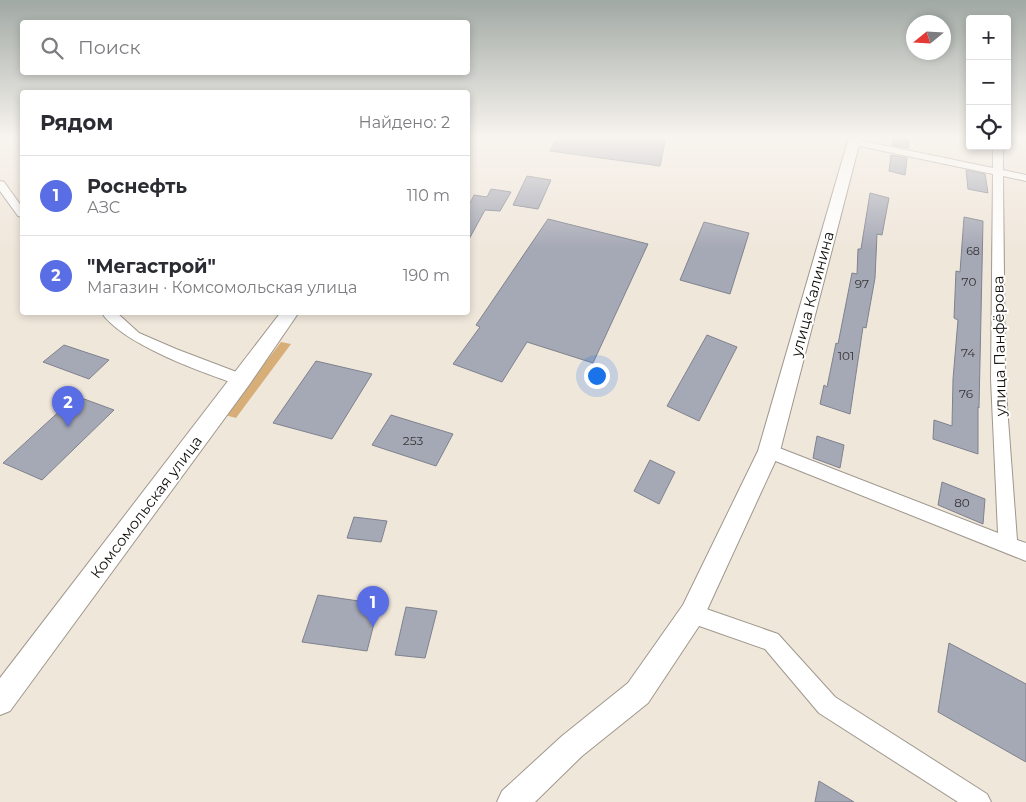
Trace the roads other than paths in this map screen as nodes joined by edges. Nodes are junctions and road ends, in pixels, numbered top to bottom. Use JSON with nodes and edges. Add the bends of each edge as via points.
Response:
{"nodes":[{"id":1,"x":845,"y":174,"type":"edge"},
{"id":2,"x":997,"y":174,"type":"edge"},
{"id":3,"x":1005,"y":174,"type":"edge"},
{"id":4,"x":1026,"y":178,"type":"edge"},
{"id":5,"x":0,"y":184,"type":"edge"},
{"id":6,"x":20,"y":211,"type":"edge"},
{"id":7,"x":110,"y":315,"type":"edge"},
{"id":8,"x":289,"y":315,"type":"edge"},
{"id":9,"x":242,"y":380,"type":"junction"},
{"id":10,"x":769,"y":451,"type":"junction"},
{"id":11,"x":1008,"y":545,"type":"junction"},
{"id":12,"x":1026,"y":552,"type":"edge"},
{"id":13,"x":692,"y":614,"type":"junction"},
{"id":14,"x":0,"y":701,"type":"edge"},
{"id":15,"x":513,"y":802,"type":"edge"},
{"id":16,"x":979,"y":802,"type":"edge"}],
"edges":[{"from":1,"to":10,"type":"street","name":"улица Калинина"},
{"from":2,"to":11,"type":"street","name":"улица Панфёрова","via":[[998,379]]},
{"from":3,"to":4,"type":"street"},
{"from":5,"to":6,"type":"street"},
{"from":7,"to":9,"type":"street","via":[[134,336]]},
{"from":8,"to":9,"type":"street","name":"Комсомольская улица"},
{"from":9,"to":14,"type":"street","name":"Комсомольская улица"},
{"from":10,"to":11,"type":"street"},
{"from":10,"to":13,"type":"street","name":"улица Калинина"},
{"from":11,"to":12,"type":"street"},
{"from":13,"to":15,"type":"street","name":"улица Калинина","via":[[638,693],[572,746]]},
{"from":13,"to":16,"type":"street","via":[[771,641],[827,705]]}]}
